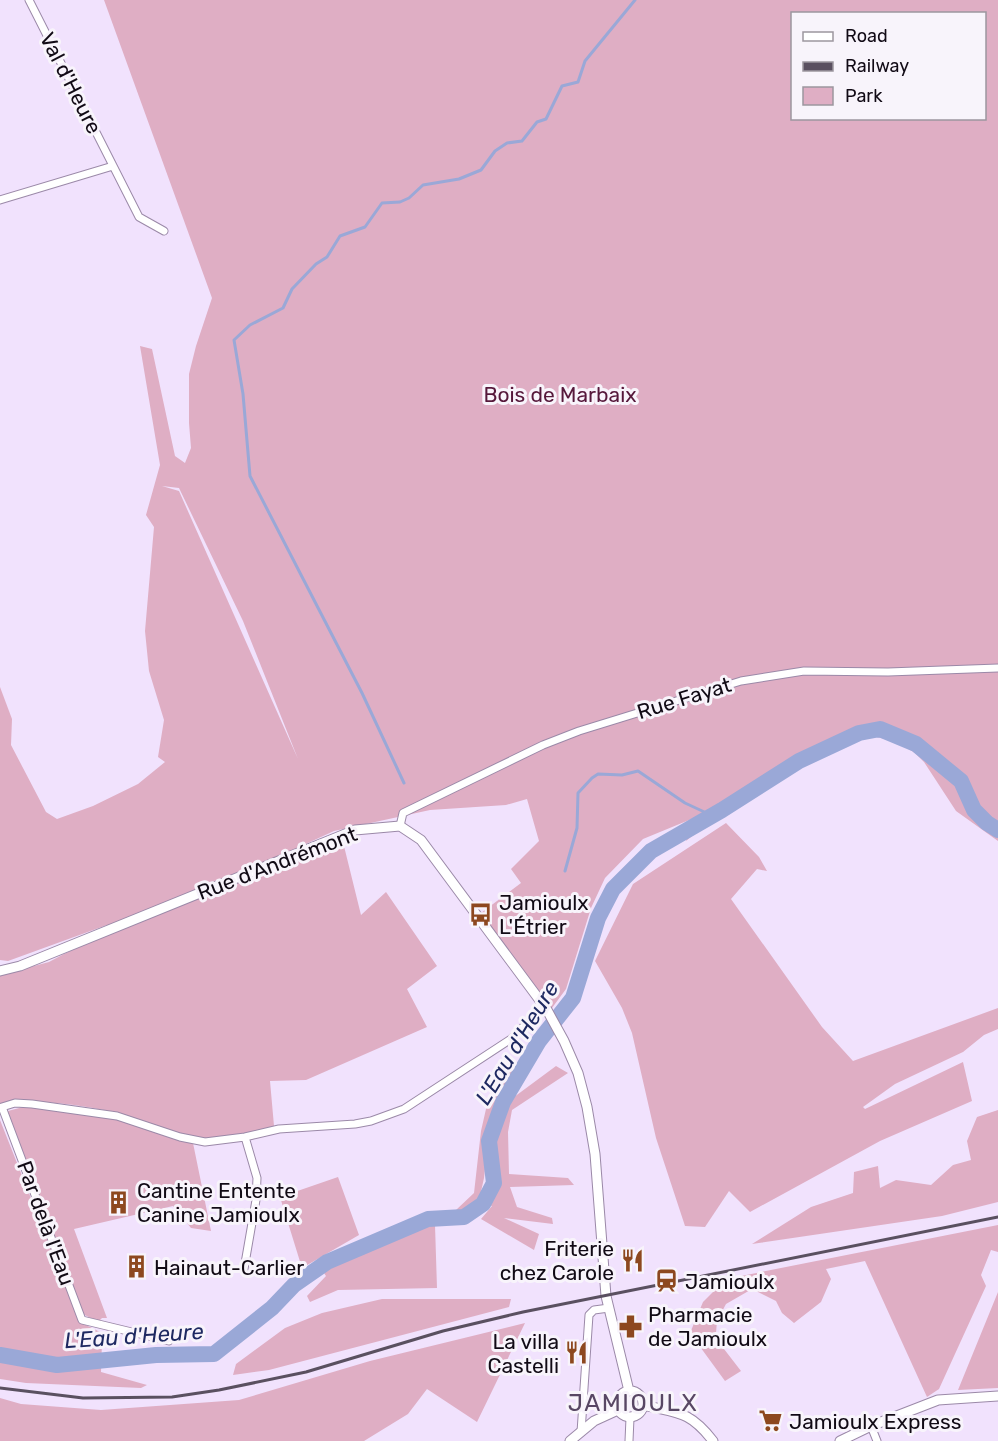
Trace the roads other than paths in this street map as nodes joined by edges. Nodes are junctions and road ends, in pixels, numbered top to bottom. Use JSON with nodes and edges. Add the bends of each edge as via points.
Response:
{"nodes":[{"id":1,"x":29,"y":0,"type":"edge"},
{"id":2,"x":113,"y":166,"type":"junction"},
{"id":3,"x":0,"y":200,"type":"edge"},
{"id":4,"x":164,"y":231,"type":"dead end"},
{"id":5,"x":998,"y":668,"type":"edge"},
{"id":6,"x":400,"y":826,"type":"junction"},
{"id":7,"x":0,"y":971,"type":"edge"},
{"id":8,"x":546,"y":1008,"type":"junction"},
{"id":9,"x":1,"y":1107,"type":"edge"},
{"id":10,"x":245,"y":1137,"type":"junction"},
{"id":11,"x":244,"y":1269,"type":"dead end"},
{"id":12,"x":609,"y":1308,"type":"junction"},
{"id":13,"x":169,"y":1341,"type":"dead end"},
{"id":14,"x":629,"y":1391,"type":"junction"},
{"id":15,"x":998,"y":1396,"type":"edge"},
{"id":16,"x":643,"y":1405,"type":"junction"},
{"id":17,"x":618,"y":1410,"type":"junction"},
{"id":18,"x":630,"y":1418,"type":"junction"},
{"id":19,"x":871,"y":1425,"type":"junction"},
{"id":20,"x":581,"y":1432,"type":"junction"},
{"id":21,"x":570,"y":1441,"type":"edge"},
{"id":22,"x":629,"y":1441,"type":"edge"},
{"id":23,"x":712,"y":1441,"type":"edge"},
{"id":24,"x":840,"y":1441,"type":"edge"},
{"id":25,"x":877,"y":1441,"type":"edge"}],
"edges":[{"from":1,"to":2,"type":"street","name":"Val d'Heure"},
{"from":2,"to":3,"type":"street"},
{"from":2,"to":4,"type":"street","name":"Val d'Heure","via":[[139,217]]},
{"from":5,"to":6,"type":"street","name":"Rue Fayat","via":[[804,671],[741,681],[579,730],[543,745],[403,813]]},
{"from":6,"to":7,"type":"street","name":"Rue d'Andrémont","via":[[355,830],[21,966]]},
{"from":6,"to":8,"type":"street","via":[[421,840]]},
{"from":8,"to":10,"type":"street","name":"Par delà l'Eau","via":[[512,1039],[404,1109],[355,1124],[279,1129]]},
{"from":8,"to":12,"type":"street","via":[[578,1073],[587,1107]]},
{"from":9,"to":10,"type":"street","name":"Par delà l'Eau","via":[[32,1104],[117,1116],[206,1142]]},
{"from":9,"to":13,"type":"street","name":"Par delà l'Eau","via":[[82,1320]]},
{"from":10,"to":11,"type":"street","via":[[257,1178]]},
{"from":12,"to":14,"type":"street"},
{"from":12,"to":20,"type":"street","via":[[594,1310],[589,1315]]},
{"from":14,"to":16,"type":"street","via":[[642,1397]]},
{"from":14,"to":17,"type":"street","via":[[619,1397]]},
{"from":15,"to":19,"type":"street","via":[[938,1400]]},
{"from":16,"to":18,"type":"street","via":[[638,1415]]},
{"from":16,"to":23,"type":"street","via":[[686,1415]]},
{"from":17,"to":18,"type":"street"},
{"from":17,"to":20,"type":"street"},
{"from":18,"to":22,"type":"street"},
{"from":19,"to":24,"type":"street"},
{"from":19,"to":25,"type":"street"},
{"from":20,"to":21,"type":"street"}]}
